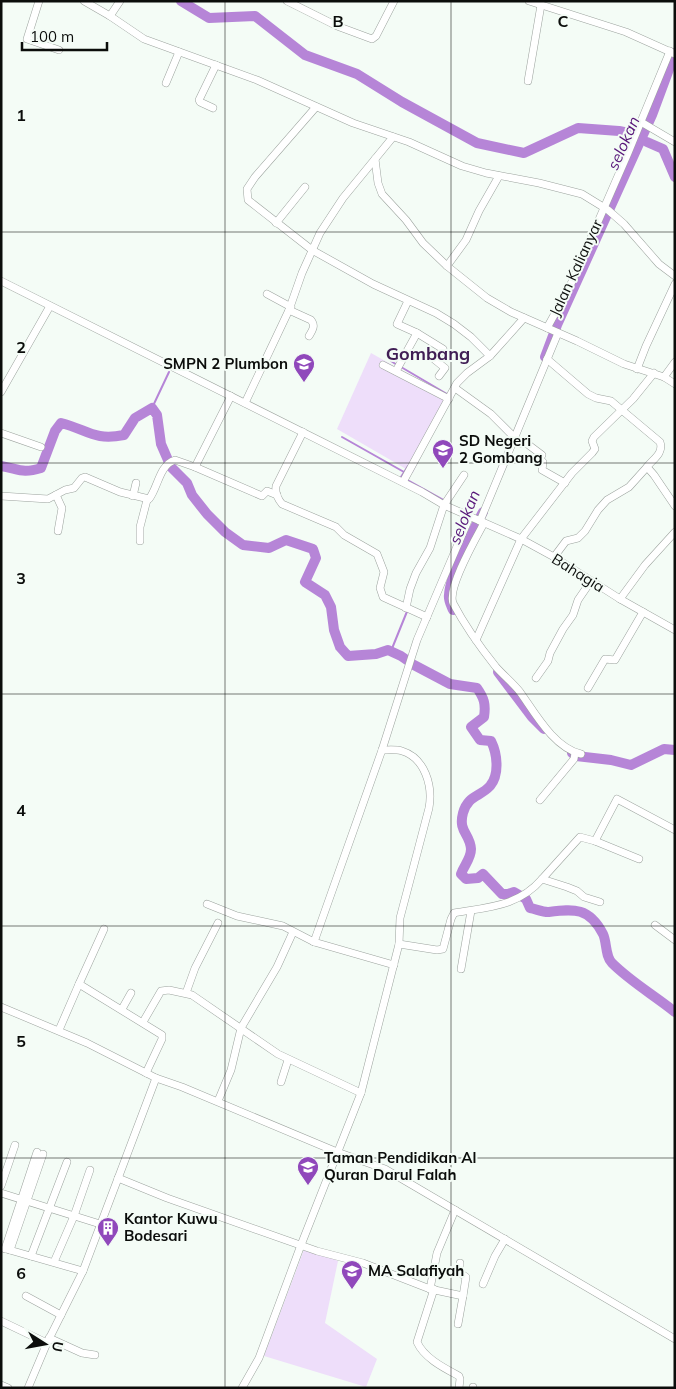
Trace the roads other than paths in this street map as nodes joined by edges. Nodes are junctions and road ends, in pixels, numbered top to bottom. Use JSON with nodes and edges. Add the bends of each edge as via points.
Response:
{"nodes":[{"id":1,"x":39,"y":1,"type":"edge"},
{"id":2,"x":84,"y":1,"type":"edge"},
{"id":3,"x":120,"y":1,"type":"edge"},
{"id":4,"x":287,"y":1,"type":"edge"},
{"id":5,"x":394,"y":1,"type":"edge"},
{"id":6,"x":528,"y":1,"type":"edge"},
{"id":7,"x":541,"y":5,"type":"junction"},
{"id":8,"x":110,"y":16,"type":"junction"},
{"id":9,"x":60,"y":50,"type":"dead end"},
{"id":10,"x":180,"y":52,"type":"junction"},
{"id":11,"x":672,"y":52,"type":"edge"},
{"id":12,"x":216,"y":65,"type":"junction"},
{"id":13,"x":528,"y":82,"type":"dead end"},
{"id":14,"x":166,"y":83,"type":"dead end"},
{"id":15,"x":316,"y":107,"type":"junction"},
{"id":16,"x":213,"y":108,"type":"dead end"},
{"id":17,"x":644,"y":125,"type":"junction"},
{"id":18,"x":393,"y":137,"type":"junction"},
{"id":19,"x":675,"y":142,"type":"edge"},
{"id":20,"x":375,"y":159,"type":"junction"},
{"id":21,"x":499,"y":176,"type":"junction"},
{"id":22,"x":305,"y":186,"type":"dead end"},
{"id":23,"x":608,"y":210,"type":"junction"},
{"id":24,"x":276,"y":223,"type":"junction"},
{"id":25,"x":312,"y":250,"type":"junction"},
{"id":26,"x":447,"y":266,"type":"junction"},
{"id":27,"x":675,"y":276,"type":"edge"},
{"id":28,"x":1,"y":281,"type":"edge"},
{"id":29,"x":675,"y":284,"type":"edge"},
{"id":30,"x":266,"y":294,"type":"dead end"},
{"id":31,"x":408,"y":301,"type":"junction"},
{"id":32,"x":50,"y":306,"type":"junction"},
{"id":33,"x":290,"y":309,"type":"junction"},
{"id":34,"x":524,"y":318,"type":"junction"},
{"id":35,"x":554,"y":331,"type":"junction"},
{"id":36,"x":417,"y":334,"type":"junction"},
{"id":37,"x":309,"y":336,"type":"dead end"},
{"id":38,"x":490,"y":356,"type":"junction"},
{"id":39,"x":547,"y":359,"type":"junction"},
{"id":40,"x":675,"y":362,"type":"edge"},
{"id":41,"x":383,"y":365,"type":"dead end"},
{"id":42,"x":397,"y":368,"type":"junction"},
{"id":43,"x":637,"y":369,"type":"junction"},
{"id":44,"x":654,"y":373,"type":"junction"},
{"id":45,"x":439,"y":376,"type":"dead end"},
{"id":46,"x":664,"y":377,"type":"junction"},
{"id":47,"x":675,"y":384,"type":"edge"},
{"id":48,"x":455,"y":388,"type":"junction"},
{"id":49,"x":1,"y":392,"type":"edge"},
{"id":50,"x":231,"y":396,"type":"junction"},
{"id":51,"x":446,"y":397,"type":"junction"},
{"id":52,"x":245,"y":403,"type":"junction"},
{"id":53,"x":622,"y":409,"type":"junction"},
{"id":54,"x":303,"y":432,"type":"junction"},
{"id":55,"x":1,"y":433,"type":"edge"},
{"id":56,"x":513,"y":436,"type":"junction"},
{"id":57,"x":40,"y":447,"type":"dead end"},
{"id":58,"x":195,"y":467,"type":"junction"},
{"id":59,"x":647,"y":467,"type":"junction"},
{"id":60,"x":464,"y":474,"type":"dead end"},
{"id":61,"x":405,"y":480,"type":"junction"},
{"id":62,"x":136,"y":483,"type":"dead end"},
{"id":63,"x":564,"y":483,"type":"junction"},
{"id":64,"x":56,"y":495,"type":"junction"},
{"id":65,"x":134,"y":496,"type":"junction"},
{"id":66,"x":277,"y":496,"type":"junction"},
{"id":67,"x":2,"y":498,"type":"edge"},
{"id":68,"x":147,"y":500,"type":"junction"},
{"id":69,"x":447,"y":504,"type":"junction"},
{"id":70,"x":675,"y":506,"type":"edge"},
{"id":71,"x":478,"y":520,"type":"junction"},
{"id":72,"x":58,"y":531,"type":"dead end"},
{"id":73,"x":675,"y":532,"type":"edge"},
{"id":74,"x":521,"y":539,"type":"junction"},
{"id":75,"x":140,"y":541,"type":"dead end"},
{"id":76,"x":554,"y":557,"type":"junction"},
{"id":77,"x":591,"y":581,"type":"junction"},
{"id":78,"x":620,"y":599,"type":"junction"},
{"id":79,"x":408,"y":609,"type":"junction"},
{"id":80,"x":643,"y":612,"type":"junction"},
{"id":81,"x":427,"y":617,"type":"junction"},
{"id":82,"x":675,"y":630,"type":"edge"},
{"id":83,"x":476,"y":640,"type":"junction"},
{"id":84,"x":536,"y":678,"type":"dead end"},
{"id":85,"x":588,"y":688,"type":"dead end"},
{"id":86,"x":382,"y":750,"type":"junction"},
{"id":87,"x":540,"y":800,"type":"dead end"},
{"id":88,"x":675,"y":830,"type":"edge"},
{"id":89,"x":595,"y":841,"type":"junction"},
{"id":90,"x":639,"y":858,"type":"dead end"},
{"id":91,"x":542,"y":879,"type":"junction"},
{"id":92,"x":600,"y":902,"type":"dead end"},
{"id":93,"x":207,"y":904,"type":"dead end"},
{"id":94,"x":471,"y":911,"type":"junction"},
{"id":95,"x":218,"y":923,"type":"dead end"},
{"id":96,"x":655,"y":925,"type":"dead end"},
{"id":97,"x":104,"y":929,"type":"dead end"},
{"id":98,"x":293,"y":932,"type":"junction"},
{"id":99,"x":675,"y":940,"type":"edge"},
{"id":100,"x":314,"y":942,"type":"junction"},
{"id":101,"x":399,"y":944,"type":"junction"},
{"id":102,"x":394,"y":965,"type":"junction"},
{"id":103,"x":461,"y":969,"type":"dead end"},
{"id":104,"x":79,"y":984,"type":"junction"},
{"id":105,"x":131,"y":993,"type":"dead end"},
{"id":106,"x":186,"y":993,"type":"junction"},
{"id":107,"x":1,"y":1006,"type":"edge"},
{"id":108,"x":122,"y":1009,"type":"junction"},
{"id":109,"x":143,"y":1022,"type":"junction"},
{"id":110,"x":240,"y":1028,"type":"junction"},
{"id":111,"x":59,"y":1030,"type":"junction"},
{"id":112,"x":288,"y":1060,"type":"junction"},
{"id":113,"x":146,"y":1073,"type":"junction"},
{"id":114,"x":156,"y":1078,"type":"junction"},
{"id":115,"x":281,"y":1082,"type":"dead end"},
{"id":116,"x":361,"y":1093,"type":"junction"},
{"id":117,"x":218,"y":1101,"type":"junction"},
{"id":118,"x":15,"y":1145,"type":"dead end"},
{"id":119,"x":338,"y":1152,"type":"junction"},
{"id":120,"x":40,"y":1153,"type":"dead end"},
{"id":121,"x":67,"y":1162,"type":"dead end"},
{"id":122,"x":90,"y":1170,"type":"dead end"},
{"id":123,"x":118,"y":1178,"type":"junction"},
{"id":124,"x":1,"y":1186,"type":"edge"},
{"id":125,"x":1,"y":1193,"type":"edge"},
{"id":126,"x":24,"y":1200,"type":"junction"},
{"id":127,"x":50,"y":1208,"type":"junction"},
{"id":128,"x":454,"y":1210,"type":"junction"},
{"id":129,"x":74,"y":1216,"type":"junction"},
{"id":130,"x":100,"y":1224,"type":"junction"},
{"id":131,"x":505,"y":1238,"type":"junction"},
{"id":132,"x":301,"y":1245,"type":"junction"},
{"id":133,"x":5,"y":1249,"type":"edge"},
{"id":134,"x":30,"y":1256,"type":"junction"},
{"id":135,"x":54,"y":1262,"type":"junction"},
{"id":136,"x":460,"y":1263,"type":"dead end"},
{"id":137,"x":83,"y":1271,"type":"junction"},
{"id":138,"x":482,"y":1284,"type":"dead end"},
{"id":139,"x":432,"y":1289,"type":"junction"},
{"id":140,"x":26,"y":1296,"type":"dead end"},
{"id":141,"x":463,"y":1296,"type":"junction"},
{"id":142,"x":61,"y":1316,"type":"junction"},
{"id":143,"x":1,"y":1321,"type":"edge"},
{"id":144,"x":458,"y":1324,"type":"dead end"},
{"id":145,"x":675,"y":1339,"type":"edge"},
{"id":146,"x":48,"y":1341,"type":"junction"},
{"id":147,"x":95,"y":1355,"type":"dead end"},
{"id":148,"x":1,"y":1385,"type":"edge"},
{"id":149,"x":8,"y":1388,"type":"edge"},
{"id":150,"x":28,"y":1388,"type":"edge"},
{"id":151,"x":242,"y":1388,"type":"edge"},
{"id":152,"x":459,"y":1388,"type":"edge"}],
"edges":[{"from":1,"to":9,"type":"street","via":[[27,39]]},
{"from":2,"to":8,"type":"street"},
{"from":3,"to":8,"type":"street"},
{"from":4,"to":5,"type":"street","via":[[372,39]]},
{"from":6,"to":7,"type":"street"},
{"from":7,"to":11,"type":"street","via":[[612,27]]},
{"from":7,"to":13,"type":"street"},
{"from":8,"to":10,"type":"street","via":[[140,36]]},
{"from":10,"to":12,"type":"street"},
{"from":10,"to":14,"type":"street"},
{"from":11,"to":17,"type":"street","name":"Jalan Kalianyar"},
{"from":12,"to":15,"type":"street"},
{"from":12,"to":16,"type":"street","via":[[199,100]]},
{"from":15,"to":18,"type":"street"},
{"from":15,"to":24,"type":"street","via":[[247,189],[248,200]]},
{"from":17,"to":19,"type":"street"},
{"from":17,"to":23,"type":"street","name":"Jalan Kalianyar","via":[[628,153]]},
{"from":18,"to":20,"type":"street"},
{"from":18,"to":21,"type":"street","via":[[462,166]]},
{"from":20,"to":25,"type":"street","via":[[339,204]]},
{"from":20,"to":26,"type":"street","via":[[382,194]]},
{"from":21,"to":23,"type":"street","via":[[574,191]]},
{"from":21,"to":26,"type":"street","via":[[466,240]]},
{"from":22,"to":24,"type":"street"},
{"from":23,"to":27,"type":"street","via":[[659,264]]},
{"from":23,"to":35,"type":"street","name":"Jalan Kalianyar","via":[[563,301]]},
{"from":24,"to":25,"type":"street"},
{"from":25,"to":31,"type":"street"},
{"from":25,"to":33,"type":"street"},
{"from":26,"to":34,"type":"street","via":[[487,298]]},
{"from":28,"to":32,"type":"street","name":"Bahagia"},
{"from":29,"to":43,"type":"street"},
{"from":30,"to":33,"type":"street"},
{"from":31,"to":36,"type":"street","via":[[397,324]]},
{"from":31,"to":38,"type":"street","via":[[454,324]]},
{"from":32,"to":49,"type":"street"},
{"from":32,"to":50,"type":"street","name":"Bahagia"},
{"from":33,"to":37,"type":"street","via":[[314,323]]},
{"from":33,"to":52,"type":"street"},
{"from":34,"to":35,"type":"street"},
{"from":34,"to":38,"type":"street"},
{"from":35,"to":39,"type":"street","name":"Jalan Kalianyar"},
{"from":35,"to":43,"type":"street"},
{"from":36,"to":42,"type":"street"},
{"from":36,"to":45,"type":"street","via":[[443,349],[435,360],[445,368]]},
{"from":38,"to":48,"type":"street","via":[[467,373]]},
{"from":39,"to":53,"type":"street","via":[[588,394],[611,400]]},
{"from":39,"to":56,"type":"street","name":"Jalan Kalianyar"},
{"from":40,"to":46,"type":"street"},
{"from":41,"to":42,"type":"street"},
{"from":42,"to":51,"type":"street"},
{"from":43,"to":44,"type":"street"},
{"from":44,"to":46,"type":"street"},
{"from":44,"to":53,"type":"street"},
{"from":46,"to":47,"type":"street"},
{"from":48,"to":51,"type":"street"},
{"from":48,"to":56,"type":"street","via":[[491,414]]},
{"from":50,"to":52,"type":"street","name":"Bahagia"},
{"from":50,"to":58,"type":"street"},
{"from":51,"to":61,"type":"street"},
{"from":52,"to":54,"type":"street","name":"Bahagia"},
{"from":53,"to":59,"type":"street","via":[[661,444],[661,451]]},
{"from":53,"to":63,"type":"street","via":[[594,438],[594,450]]},
{"from":54,"to":61,"type":"street","name":"Bahagia"},
{"from":54,"to":66,"type":"street","via":[[276,486]]},
{"from":55,"to":57,"type":"street"},
{"from":56,"to":63,"type":"street","via":[[542,455],[542,470]]},
{"from":56,"to":71,"type":"street","name":"Jalan Kalianyar"},
{"from":58,"to":66,"type":"street","via":[[262,496],[267,491]]},
{"from":58,"to":68,"type":"street","via":[[176,460],[169,463]]},
{"from":59,"to":70,"type":"street"},
{"from":59,"to":76,"type":"street","via":[[629,487],[607,500],[578,538],[566,541]]},
{"from":60,"to":69,"type":"street"},
{"from":61,"to":69,"type":"street","name":"Bahagia"},
{"from":62,"to":65,"type":"street"},
{"from":63,"to":74,"type":"street"},
{"from":64,"to":65,"type":"street","via":[[74,488],[85,477]]},
{"from":64,"to":67,"type":"street","via":[[45,499]]},
{"from":64,"to":72,"type":"street","via":[[62,508]]},
{"from":65,"to":68,"type":"street"},
{"from":66,"to":79,"type":"street","via":[[282,504],[336,527],[377,554],[384,572],[380,593]]},
{"from":68,"to":75,"type":"street"},
{"from":69,"to":71,"type":"street","name":"Bahagia"},
{"from":69,"to":79,"type":"street","via":[[410,588]]},
{"from":71,"to":74,"type":"street","name":"Bahagia"},
{"from":71,"to":81,"type":"street"},
{"from":71,"to":83,"type":"street","via":[[451,595],[457,611]]},
{"from":73,"to":78,"type":"street"},
{"from":74,"to":76,"type":"street","name":"Bahagia"},
{"from":74,"to":83,"type":"street"},
{"from":76,"to":77,"type":"street","name":"Bahagia"},
{"from":77,"to":78,"type":"street","name":"Bahagia"},
{"from":77,"to":84,"type":"street"},
{"from":78,"to":80,"type":"street","name":"Bahagia"},
{"from":79,"to":81,"type":"street"},
{"from":80,"to":82,"type":"street","name":"Bahagia"},
{"from":80,"to":85,"type":"street","via":[[614,660],[606,659]]},
{"from":81,"to":86,"type":"street"},
{"from":83,"to":87,"type":"street","via":[[545,727],[576,755]]},
{"from":86,"to":100,"type":"street"},
{"from":86,"to":101,"type":"street","via":[[401,750],[416,760],[426,776],[430,793],[429,808],[400,918]]},
{"from":88,"to":89,"type":"street","via":[[617,799]]},
{"from":89,"to":90,"type":"street"},
{"from":89,"to":91,"type":"street","via":[[579,838]]},
{"from":91,"to":92,"type":"street"},
{"from":91,"to":94,"type":"street","via":[[522,896]]},
{"from":93,"to":98,"type":"street","via":[[237,916],[283,926]]},
{"from":94,"to":101,"type":"street","via":[[452,915],[443,949]]},
{"from":94,"to":103,"type":"street"},
{"from":95,"to":106,"type":"street"},
{"from":96,"to":99,"type":"street"},
{"from":97,"to":104,"type":"street"},
{"from":98,"to":100,"type":"street"},
{"from":98,"to":110,"type":"street","via":[[277,967]]},
{"from":100,"to":102,"type":"street"},
{"from":101,"to":102,"type":"street"},
{"from":102,"to":116,"type":"street"},
{"from":104,"to":108,"type":"street"},
{"from":104,"to":111,"type":"street"},
{"from":105,"to":108,"type":"street"},
{"from":106,"to":109,"type":"street","via":[[161,991]]},
{"from":106,"to":110,"type":"street","via":[[197,997]]},
{"from":107,"to":111,"type":"street"},
{"from":108,"to":109,"type":"street"},
{"from":109,"to":113,"type":"street","via":[[163,1037]]},
{"from":110,"to":112,"type":"street"},
{"from":110,"to":117,"type":"street","via":[[231,1070]]},
{"from":111,"to":113,"type":"street"},
{"from":112,"to":115,"type":"street"},
{"from":112,"to":116,"type":"street"},
{"from":113,"to":114,"type":"street"},
{"from":114,"to":117,"type":"street"},
{"from":114,"to":123,"type":"street"},
{"from":116,"to":119,"type":"street"},
{"from":117,"to":119,"type":"street"},
{"from":118,"to":124,"type":"street"},
{"from":119,"to":128,"type":"street","via":[[385,1169]]},
{"from":119,"to":132,"type":"street"},
{"from":120,"to":126,"type":"street"},
{"from":121,"to":127,"type":"street"},
{"from":122,"to":129,"type":"street"},
{"from":123,"to":130,"type":"street"},
{"from":123,"to":132,"type":"street"},
{"from":125,"to":126,"type":"street"},
{"from":126,"to":127,"type":"street"},
{"from":126,"to":133,"type":"street"},
{"from":127,"to":129,"type":"street"},
{"from":127,"to":134,"type":"street"},
{"from":128,"to":131,"type":"street"},
{"from":128,"to":139,"type":"street","via":[[437,1253]]},
{"from":129,"to":130,"type":"street"},
{"from":129,"to":135,"type":"street"},
{"from":130,"to":137,"type":"street"},
{"from":131,"to":138,"type":"street"},
{"from":131,"to":145,"type":"street"},
{"from":132,"to":139,"type":"street","via":[[363,1263]]},
{"from":132,"to":151,"type":"street","via":[[259,1358]]},
{"from":133,"to":134,"type":"street"},
{"from":134,"to":135,"type":"street"},
{"from":135,"to":137,"type":"street"},
{"from":136,"to":141,"type":"street","via":[[460,1273],[466,1277]]},
{"from":137,"to":142,"type":"street"},
{"from":139,"to":141,"type":"street"},
{"from":139,"to":152,"type":"street","via":[[417,1342],[424,1353],[459,1376]]},
{"from":140,"to":142,"type":"street"},
{"from":141,"to":144,"type":"street"},
{"from":142,"to":146,"type":"street"},
{"from":143,"to":146,"type":"street"},
{"from":146,"to":147,"type":"street"},
{"from":146,"to":150,"type":"street"},
{"from":148,"to":149,"type":"street"}]}
